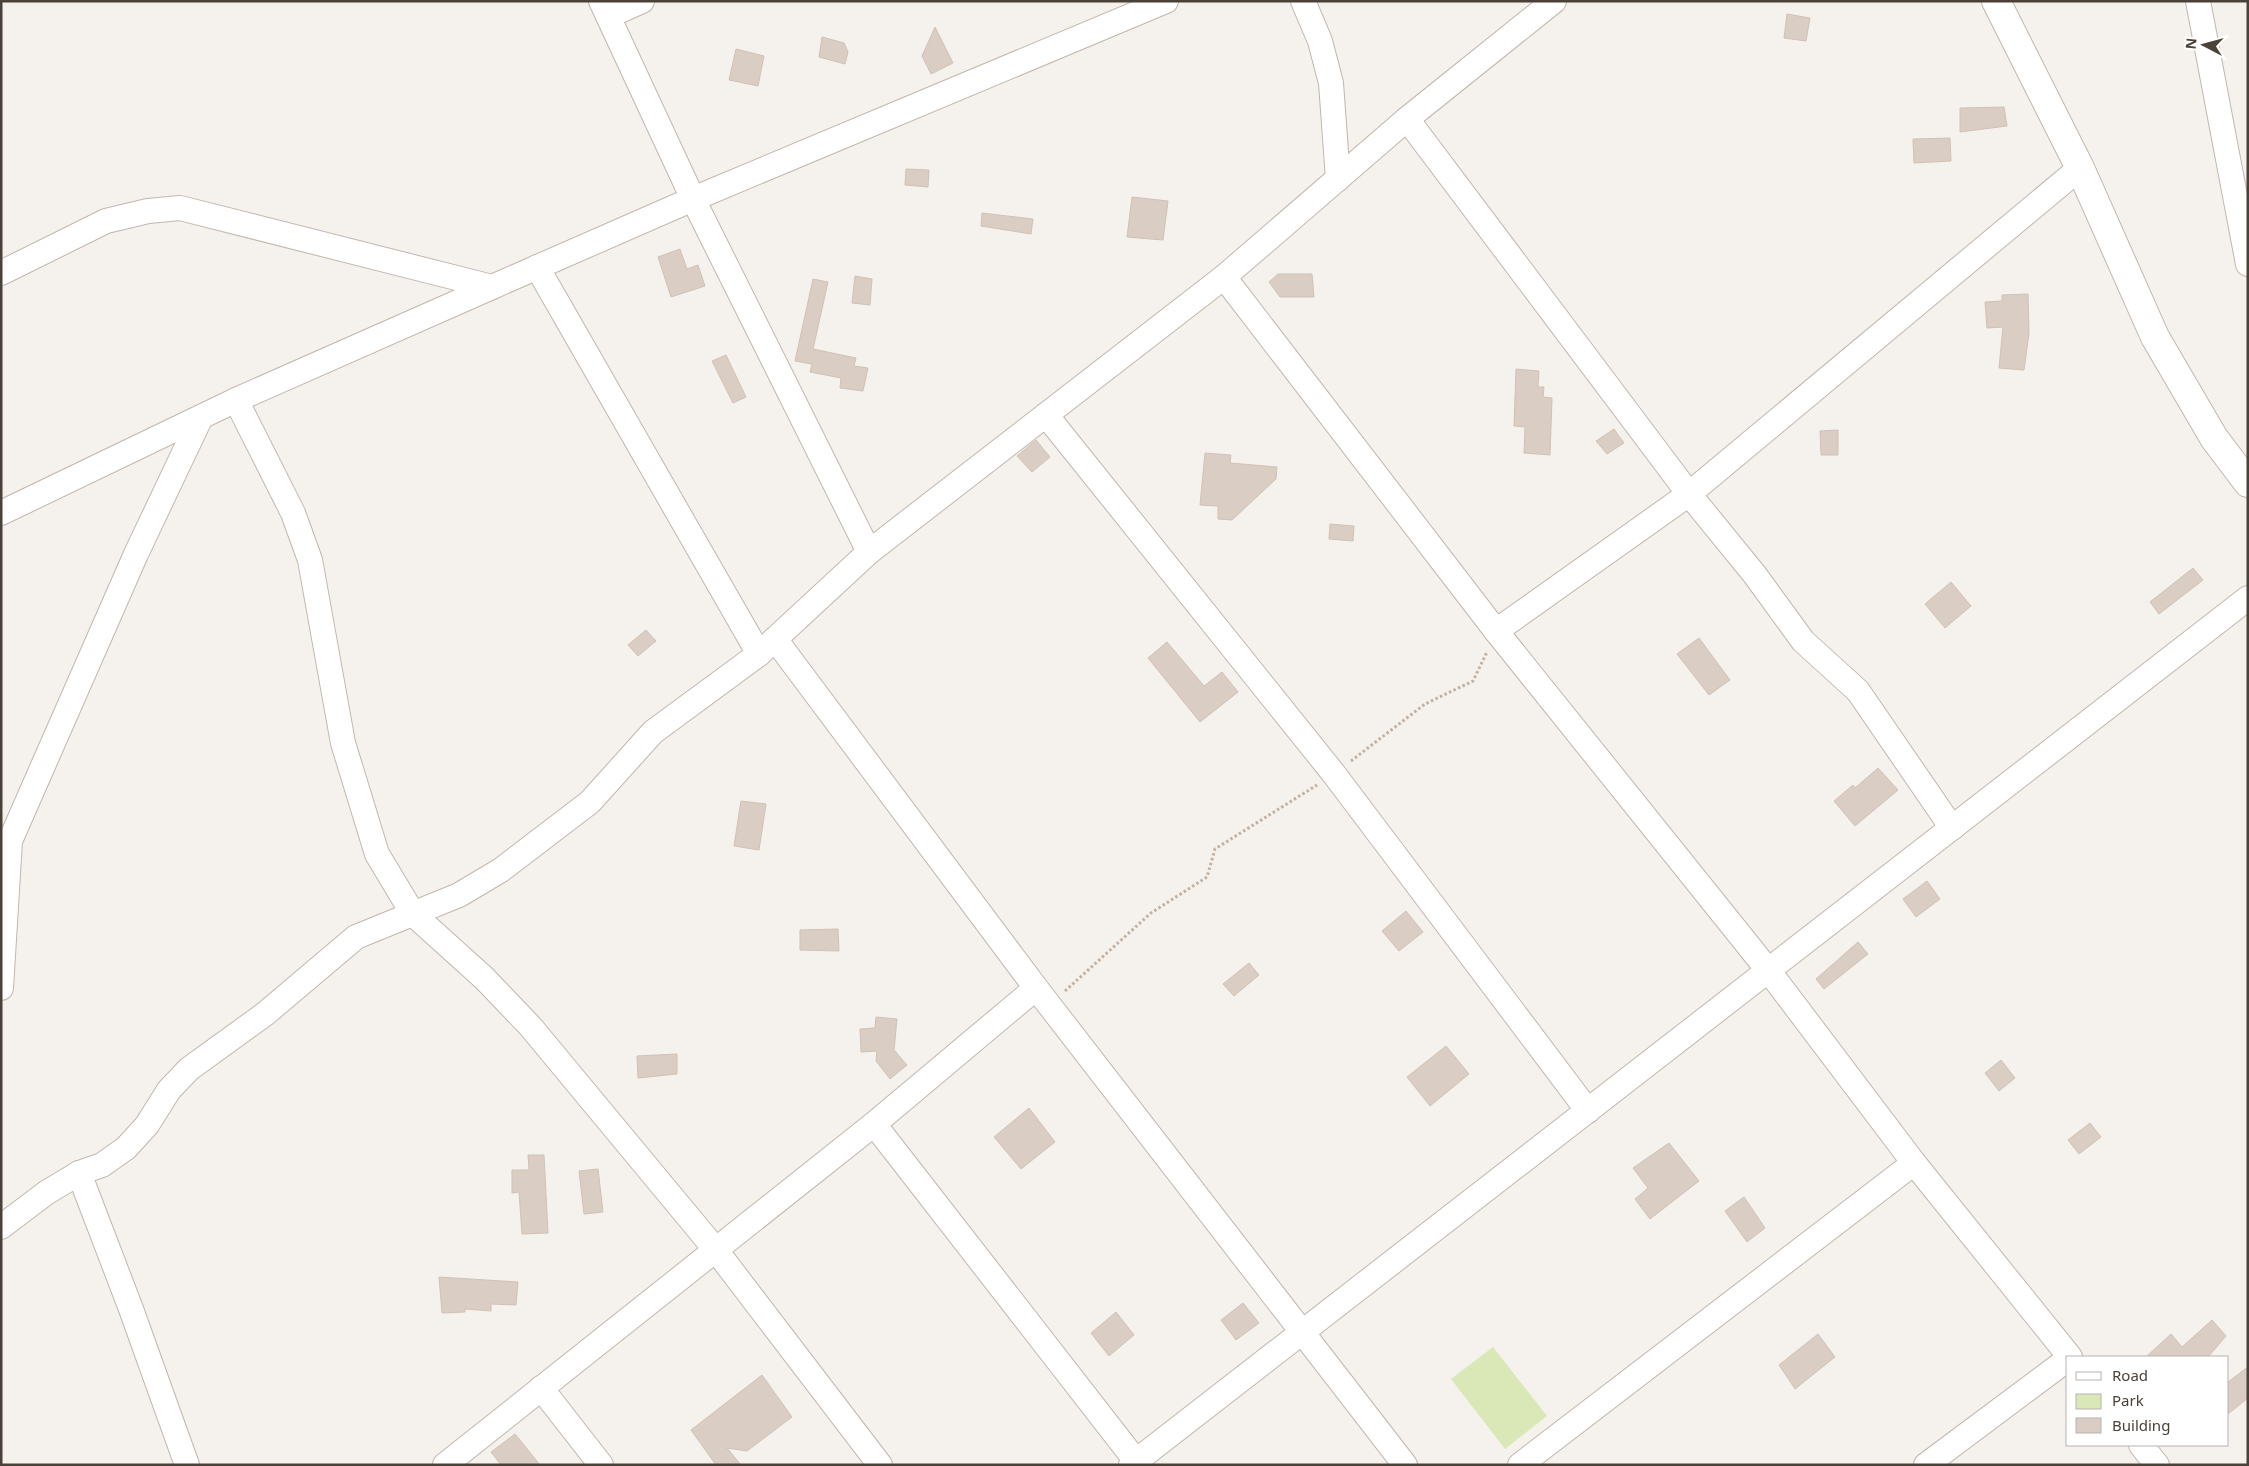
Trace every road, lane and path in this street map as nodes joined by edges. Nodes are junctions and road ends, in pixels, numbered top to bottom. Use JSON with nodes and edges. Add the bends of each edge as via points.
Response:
{"nodes":[{"id":1,"x":642,"y":1,"type":"edge"},
{"id":2,"x":1166,"y":1,"type":"edge"},
{"id":3,"x":1303,"y":1,"type":"edge"},
{"id":4,"x":1554,"y":1,"type":"edge"},
{"id":5,"x":1996,"y":1,"type":"edge"},
{"id":6,"x":2198,"y":1,"type":"edge"},
{"id":7,"x":604,"y":9,"type":"edge"},
{"id":8,"x":1407,"y":119,"type":"junction"},
{"id":9,"x":2080,"y":168,"type":"junction"},
{"id":10,"x":1338,"y":179,"type":"junction"},
{"id":11,"x":693,"y":199,"type":"junction"},
{"id":12,"x":2248,"y":264,"type":"edge"},
{"id":13,"x":537,"y":267,"type":"junction"},
{"id":14,"x":1,"y":274,"type":"edge"},
{"id":15,"x":1224,"y":277,"type":"junction"},
{"id":16,"x":492,"y":287,"type":"junction"},
{"id":17,"x":236,"y":400,"type":"junction"},
{"id":18,"x":1046,"y":415,"type":"junction"},
{"id":19,"x":200,"y":419,"type":"junction"},
{"id":20,"x":2248,"y":483,"type":"edge"},
{"id":21,"x":1689,"y":494,"type":"junction"},
{"id":22,"x":1,"y":513,"type":"edge"},
{"id":23,"x":869,"y":552,"type":"junction"},
{"id":24,"x":2248,"y":598,"type":"edge"},
{"id":25,"x":1496,"y":631,"type":"junction"},
{"id":26,"x":767,"y":646,"type":"junction"},
{"id":27,"x":1334,"y":774,"type":"junction"},
{"id":28,"x":1952,"y":828,"type":"junction"},
{"id":29,"x":413,"y":914,"type":"junction"},
{"id":30,"x":1768,"y":970,"type":"junction"},
{"id":31,"x":1,"y":988,"type":"edge"},
{"id":32,"x":1043,"y":997,"type":"junction"},
{"id":33,"x":1588,"y":1111,"type":"junction"},
{"id":34,"x":874,"y":1124,"type":"junction"},
{"id":35,"x":1914,"y":1163,"type":"junction"},
{"id":36,"x":79,"y":1173,"type":"junction"},
{"id":37,"x":1,"y":1227,"type":"edge"},
{"id":38,"x":715,"y":1249,"type":"junction"},
{"id":39,"x":1302,"y":1332,"type":"junction"},
{"id":40,"x":2067,"y":1356,"type":"edge"},
{"id":41,"x":2066,"y":1360,"type":"edge"},
{"id":42,"x":541,"y":1388,"type":"junction"},
{"id":43,"x":2142,"y":1446,"type":"edge"},
{"id":44,"x":1134,"y":1463,"type":"edge"},
{"id":45,"x":187,"y":1465,"type":"edge"},
{"id":46,"x":445,"y":1465,"type":"edge"},
{"id":47,"x":602,"y":1465,"type":"edge"},
{"id":48,"x":880,"y":1465,"type":"edge"},
{"id":49,"x":1404,"y":1465,"type":"edge"},
{"id":50,"x":1520,"y":1465,"type":"edge"},
{"id":51,"x":1926,"y":1465,"type":"edge"},
{"id":52,"x":2157,"y":1465,"type":"edge"}],
"edges":[{"from":1,"to":7,"type":"street"},
{"from":2,"to":11,"type":"street"},
{"from":3,"to":10,"type":"street","via":[[1320,41],[1331,83]]},
{"from":4,"to":8,"type":"street"},
{"from":5,"to":9,"type":"street"},
{"from":6,"to":12,"type":"street"},
{"from":7,"to":11,"type":"street"},
{"from":8,"to":10,"type":"street"},
{"from":8,"to":21,"type":"street"},
{"from":9,"to":20,"type":"street","via":[[2155,337],[2214,438]]},
{"from":9,"to":21,"type":"street"},
{"from":10,"to":15,"type":"street"},
{"from":11,"to":13,"type":"street"},
{"from":11,"to":23,"type":"street"},
{"from":13,"to":16,"type":"street"},
{"from":13,"to":26,"type":"street"},
{"from":14,"to":16,"type":"street","via":[[106,221],[148,211],[180,208]]},
{"from":15,"to":18,"type":"street"},
{"from":15,"to":25,"type":"street"},
{"from":16,"to":17,"type":"street"},
{"from":17,"to":19,"type":"street"},
{"from":17,"to":29,"type":"street","via":[[293,513],[310,560],[343,743],[377,854]]},
{"from":18,"to":23,"type":"street"},
{"from":18,"to":27,"type":"street"},
{"from":19,"to":22,"type":"street"},
{"from":19,"to":31,"type":"street","via":[[132,563],[10,841]]},
{"from":21,"to":25,"type":"street"},
{"from":21,"to":28,"type":"street","via":[[1755,575],[1803,641],[1858,691]]},
{"from":23,"to":26,"type":"street"},
{"from":24,"to":28,"type":"street"},
{"from":25,"to":27,"type":"path","via":[[1473,681],[1425,704]]},
{"from":25,"to":30,"type":"street"},
{"from":26,"to":29,"type":"street","via":[[653,732],[590,802],[501,870],[459,895]]},
{"from":26,"to":32,"type":"street"},
{"from":27,"to":32,"type":"path","via":[[1214,848],[1207,877],[1151,913]]},
{"from":27,"to":33,"type":"street"},
{"from":28,"to":30,"type":"street"},
{"from":29,"to":36,"type":"street","via":[[356,937],[265,1014],[189,1069],[169,1090],[126,1148],[102,1166]]},
{"from":29,"to":38,"type":"street","via":[[484,978],[530,1026]]},
{"from":30,"to":33,"type":"street"},
{"from":30,"to":35,"type":"street"},
{"from":32,"to":34,"type":"street"},
{"from":32,"to":39,"type":"street"},
{"from":33,"to":39,"type":"street"},
{"from":34,"to":38,"type":"street"},
{"from":34,"to":44,"type":"street"},
{"from":35,"to":40,"type":"street"},
{"from":35,"to":50,"type":"street"},
{"from":36,"to":37,"type":"street"},
{"from":36,"to":45,"type":"street","via":[[132,1309]]},
{"from":38,"to":42,"type":"street"},
{"from":38,"to":48,"type":"street"},
{"from":39,"to":44,"type":"street"},
{"from":39,"to":49,"type":"street"},
{"from":41,"to":51,"type":"street"},
{"from":42,"to":46,"type":"street"},
{"from":42,"to":47,"type":"street"},
{"from":43,"to":52,"type":"street"}]}
